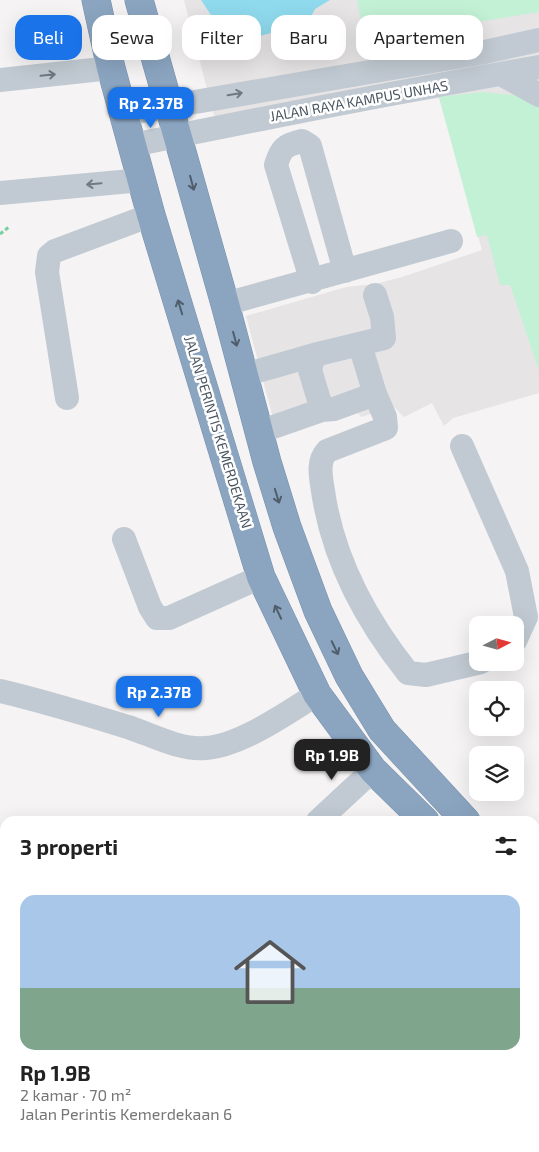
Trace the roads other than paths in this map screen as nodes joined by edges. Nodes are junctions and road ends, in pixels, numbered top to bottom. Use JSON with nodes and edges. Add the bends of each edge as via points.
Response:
{"nodes":[{"id":1,"x":96,"y":0,"type":"edge"},
{"id":2,"x":139,"y":0,"type":"edge"},
{"id":3,"x":539,"y":40,"type":"edge"},
{"id":4,"x":483,"y":51,"type":"edge"},
{"id":5,"x":435,"y":60,"type":"edge"},
{"id":6,"x":465,"y":60,"type":"edge"},
{"id":7,"x":539,"y":67,"type":"edge"},
{"id":8,"x":111,"y":68,"type":"junction"},
{"id":9,"x":501,"y":74,"type":"junction"},
{"id":10,"x":0,"y":80,"type":"edge"},
{"id":11,"x":470,"y":80,"type":"junction"},
{"id":12,"x":539,"y":95,"type":"edge"},
{"id":13,"x":170,"y":105,"type":"junction"},
{"id":14,"x":125,"y":114,"type":"junction"},
{"id":15,"x":179,"y":136,"type":"junction"},
{"id":16,"x":133,"y":145,"type":"junction"},
{"id":17,"x":142,"y":180,"type":"junction"},
{"id":18,"x":0,"y":193,"type":"edge"},
{"id":19,"x":151,"y":215,"type":"junction"},
{"id":20,"x":451,"y":241,"type":"dead end"},
{"id":21,"x":344,"y":271,"type":"junction"},
{"id":22,"x":312,"y":282,"type":"junction"},
{"id":23,"x":375,"y":295,"type":"dead end"},
{"id":24,"x":226,"y":304,"type":"junction"},
{"id":25,"x":360,"y":345,"type":"junction"},
{"id":26,"x":314,"y":355,"type":"junction"},
{"id":27,"x":244,"y":375,"type":"junction"},
{"id":28,"x":375,"y":394,"type":"junction"},
{"id":29,"x":67,"y":398,"type":"dead end"},
{"id":30,"x":322,"y":410,"type":"junction"},
{"id":31,"x":259,"y":432,"type":"junction"},
{"id":32,"x":462,"y":446,"type":"dead end"},
{"id":33,"x":124,"y":539,"type":"dead end"},
{"id":34,"x":262,"y":577,"type":"junction"},
{"id":35,"x":524,"y":621,"type":"edge"},
{"id":36,"x":469,"y":665,"type":"edge"},
{"id":37,"x":0,"y":691,"type":"edge"},
{"id":38,"x":317,"y":694,"type":"junction"},
{"id":39,"x":373,"y":770,"type":"junction"},
{"id":40,"x":323,"y":816,"type":"edge"},
{"id":41,"x":420,"y":816,"type":"edge"},
{"id":42,"x":461,"y":816,"type":"edge"}],
"edges":[{"from":1,"to":8,"type":"highway","name":"JALAN PERINTIS KEMERDEKAAN"},
{"from":2,"to":13,"type":"highway"},
{"from":3,"to":4,"type":"street","name":"JALAN RAYA KAMPUS UNHAS"},
{"from":13,"to":5,"type":"street","name":"JALAN RAYA KAMPUS UNHAS","one_way":true},
{"from":6,"to":11,"type":"street"},
{"from":7,"to":9,"type":"street","name":"JALAN RAYA KAMPUS UNHAS"},
{"from":10,"to":8,"type":"street","one_way":true},
{"from":8,"to":14,"type":"highway","name":"JALAN PERINTIS KEMERDEKAAN"},
{"from":9,"to":11,"type":"street","name":"JALAN RAYA KAMPUS UNHAS"},
{"from":9,"to":12,"type":"street"},
{"from":11,"to":15,"type":"street","name":"JALAN RAYA KAMPUS UNHAS"},
{"from":13,"to":14,"type":"street","name":"JALAN RAYA KAMPUS UNHAS"},
{"from":13,"to":15,"type":"highway"},
{"from":14,"to":16,"type":"highway","name":"JALAN PERINTIS KEMERDEKAAN"},
{"from":15,"to":16,"type":"street","name":"JALAN RAYA KAMPUS UNHAS"},
{"from":15,"to":24,"type":"highway","one_way":true},
{"from":16,"to":17,"type":"highway","name":"JALAN PERINTIS KEMERDEKAAN"},
{"from":17,"to":18,"type":"street","one_way":true},
{"from":17,"to":19,"type":"highway","name":"JALAN PERINTIS KEMERDEKAAN"},
{"from":19,"to":29,"type":"street","via":[[49,256],[47,272]]},
{"from":34,"to":19,"type":"highway","name":"JALAN PERINTIS KEMERDEKAAN","one_way":true},
{"from":20,"to":21,"type":"street"},
{"from":21,"to":22,"type":"street"},
{"from":21,"to":22,"type":"street","via":[[310,146],[302,141],[287,144],[280,150],[276,165]]},
{"from":22,"to":24,"type":"street"},
{"from":23,"to":25,"type":"street","via":[[384,338]]},
{"from":24,"to":27,"type":"highway","one_way":true},
{"from":25,"to":26,"type":"street"},
{"from":25,"to":28,"type":"street"},
{"from":26,"to":27,"type":"street"},
{"from":26,"to":30,"type":"street","via":[[310,370]]},
{"from":27,"to":31,"type":"highway"},
{"from":28,"to":30,"type":"street","via":[[334,409]]},
{"from":28,"to":36,"type":"street","via":[[386,428],[327,451],[322,458],[320,470],[331,534],[351,589],[386,646],[408,673],[426,674]]},
{"from":30,"to":31,"type":"street"},
{"from":31,"to":42,"type":"highway","one_way":true,"via":[[287,527],[318,611],[349,676],[382,730]]},
{"from":32,"to":35,"type":"street","via":[[517,571],[526,617]]},
{"from":33,"to":34,"type":"street","via":[[157,618],[169,618]]},
{"from":38,"to":34,"type":"highway","name":"JALAN PERINTIS KEMERDEKAAN","one_way":true},
{"from":37,"to":38,"type":"street","via":[[34,698],[154,737],[204,748],[227,744],[263,728]]},
{"from":38,"to":39,"type":"highway","name":"JALAN PERINTIS KEMERDEKAAN"},
{"from":39,"to":40,"type":"street"},
{"from":39,"to":41,"type":"highway","name":"JALAN PERINTIS KEMERDEKAAN"}]}
